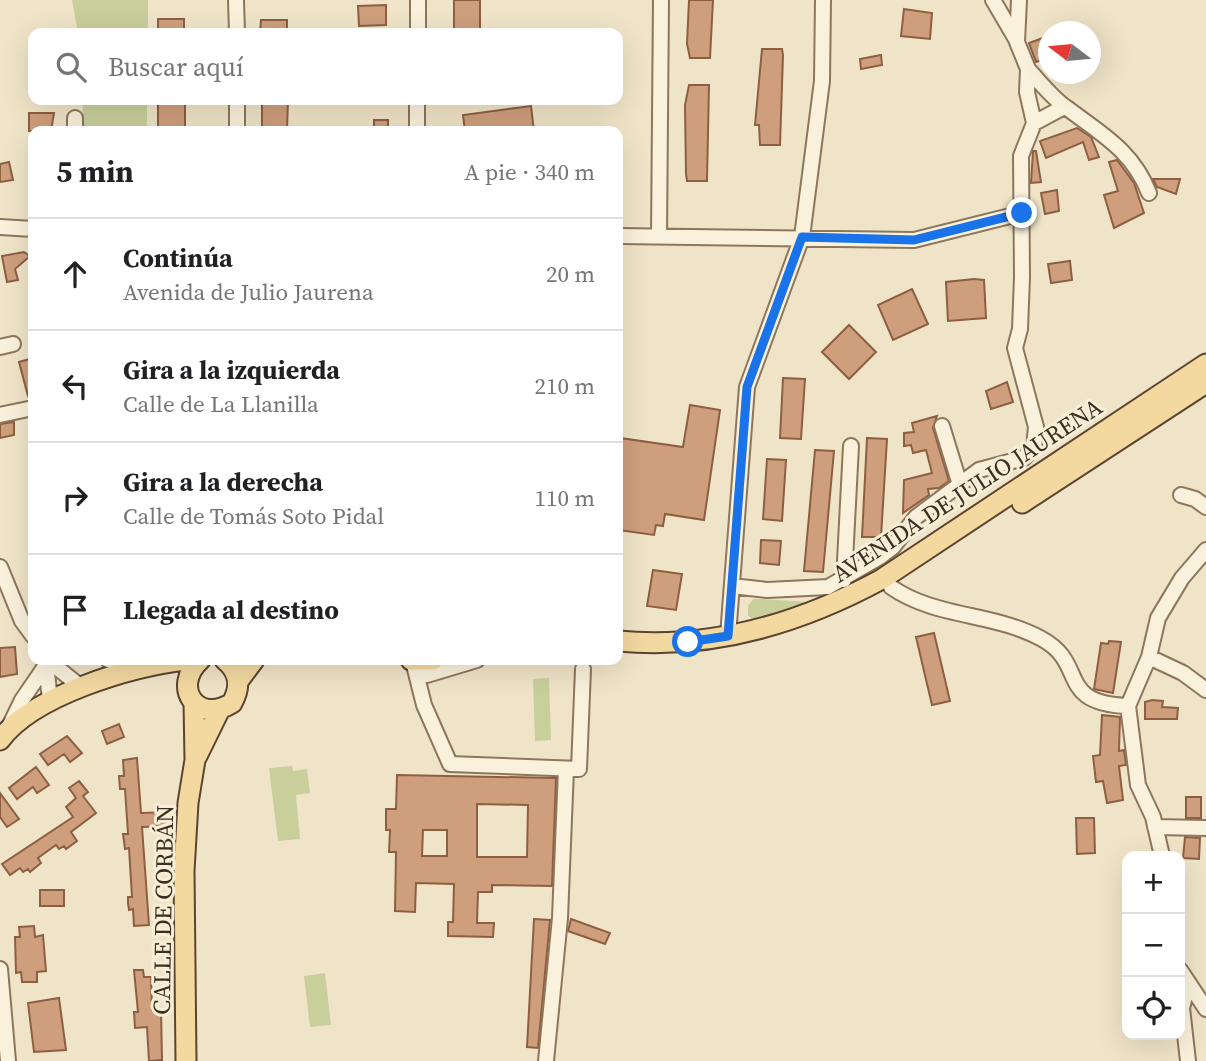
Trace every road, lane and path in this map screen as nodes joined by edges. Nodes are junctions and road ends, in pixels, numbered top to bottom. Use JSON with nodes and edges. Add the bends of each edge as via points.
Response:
{"nodes":[{"id":1,"x":236,"y":0,"type":"edge"},
{"id":2,"x":418,"y":0,"type":"edge"},
{"id":3,"x":661,"y":0,"type":"edge"},
{"id":4,"x":823,"y":0,"type":"edge"},
{"id":5,"x":993,"y":0,"type":"edge"},
{"id":6,"x":1019,"y":0,"type":"edge"},
{"id":7,"x":237,"y":28,"type":"edge"},
{"id":8,"x":418,"y":28,"type":"edge"},
{"id":9,"x":1017,"y":42,"type":"junction"},
{"id":10,"x":1028,"y":69,"type":"junction"},
{"id":11,"x":237,"y":105,"type":"edge"},
{"id":12,"x":417,"y":105,"type":"edge"},
{"id":13,"x":1064,"y":107,"type":"junction"},
{"id":14,"x":1034,"y":123,"type":"junction"},
{"id":15,"x":237,"y":126,"type":"edge"},
{"id":16,"x":417,"y":126,"type":"edge"},
{"id":17,"x":1149,"y":193,"type":"dead end"},
{"id":18,"x":1022,"y":213,"type":"junction"},
{"id":19,"x":0,"y":228,"type":"edge"},
{"id":20,"x":28,"y":229,"type":"edge"},
{"id":21,"x":623,"y":236,"type":"edge"},
{"id":22,"x":659,"y":236,"type":"junction"},
{"id":23,"x":802,"y":237,"type":"junction"},
{"id":24,"x":1206,"y":364,"type":"edge"},
{"id":25,"x":1206,"y":383,"type":"edge"},
{"id":26,"x":28,"y":409,"type":"edge"},
{"id":27,"x":0,"y":415,"type":"edge"},
{"id":28,"x":942,"y":426,"type":"dead end"},
{"id":29,"x":851,"y":446,"type":"dead end"},
{"id":30,"x":960,"y":485,"type":"junction"},
{"id":31,"x":1181,"y":495,"type":"dead end"},
{"id":32,"x":1206,"y":507,"type":"edge"},
{"id":33,"x":1206,"y":550,"type":"edge"},
{"id":34,"x":0,"y":567,"type":"edge"},
{"id":35,"x":844,"y":580,"type":"junction"},
{"id":36,"x":732,"y":586,"type":"junction"},
{"id":37,"x":891,"y":587,"type":"junction"},
{"id":38,"x":28,"y":629,"type":"edge"},
{"id":39,"x":728,"y":636,"type":"junction"},
{"id":40,"x":623,"y":640,"type":"edge"},
{"id":41,"x":623,"y":652,"type":"edge"},
{"id":42,"x":1149,"y":657,"type":"junction"},
{"id":43,"x":43,"y":665,"type":"edge"},
{"id":44,"x":45,"y":665,"type":"edge"},
{"id":45,"x":52,"y":665,"type":"edge"},
{"id":46,"x":140,"y":665,"type":"edge"},
{"id":47,"x":153,"y":665,"type":"edge"},
{"id":48,"x":195,"y":665,"type":"edge"},
{"id":49,"x":231,"y":665,"type":"edge"},
{"id":50,"x":250,"y":665,"type":"edge"},
{"id":51,"x":414,"y":665,"type":"edge"},
{"id":52,"x":147,"y":667,"type":"junction"},
{"id":53,"x":583,"y":669,"type":"dead end"},
{"id":54,"x":239,"y":680,"type":"junction"},
{"id":55,"x":81,"y":687,"type":"junction"},
{"id":56,"x":1206,"y":690,"type":"edge"},
{"id":57,"x":190,"y":694,"type":"junction"},
{"id":58,"x":50,"y":700,"type":"junction"},
{"id":59,"x":1129,"y":706,"type":"junction"},
{"id":60,"x":220,"y":709,"type":"junction"},
{"id":61,"x":3,"y":736,"type":"edge"},
{"id":62,"x":195,"y":760,"type":"junction"},
{"id":63,"x":566,"y":769,"type":"junction"},
{"id":64,"x":1156,"y":827,"type":"junction"},
{"id":65,"x":1206,"y":828,"type":"edge"},
{"id":66,"x":1160,"y":851,"type":"edge"},
{"id":67,"x":0,"y":969,"type":"edge"},
{"id":68,"x":1184,"y":977,"type":"edge"},
{"id":69,"x":1188,"y":985,"type":"junction"},
{"id":70,"x":1206,"y":1009,"type":"edge"},
{"id":71,"x":8,"y":1061,"type":"edge"},
{"id":72,"x":186,"y":1061,"type":"edge"},
{"id":73,"x":547,"y":1061,"type":"edge"},
{"id":74,"x":1188,"y":1061,"type":"edge"}],
"edges":[{"from":1,"to":7,"type":"street"},
{"from":2,"to":8,"type":"street"},
{"from":3,"to":22,"type":"street"},
{"from":4,"to":23,"type":"street","via":[[822,81]]},
{"from":5,"to":9,"type":"street"},
{"from":6,"to":9,"type":"street"},
{"from":9,"to":10,"type":"street"},
{"from":10,"to":13,"type":"street"},
{"from":10,"to":14,"type":"street","via":[[1027,92]]},
{"from":11,"to":15,"type":"street"},
{"from":12,"to":16,"type":"street"},
{"from":13,"to":14,"type":"street"},
{"from":13,"to":17,"type":"street","via":[[1126,152]]},
{"from":14,"to":18,"type":"street","via":[[1021,156]]},
{"from":18,"to":23,"type":"street","via":[[914,240]]},
{"from":18,"to":30,"type":"street","via":[[1020,329],[1015,348],[1036,427],[1034,447],[1024,458],[989,465]]},
{"from":19,"to":20,"type":"street"},
{"from":21,"to":22,"type":"street"},
{"from":22,"to":23,"type":"street"},
{"from":23,"to":36,"type":"street","via":[[747,387]]},
{"from":24,"to":39,"type":"main road","name":"AVENIDA DE JULIO JAURENA","via":[[882,579],[839,602],[780,624]]},
{"from":25,"to":37,"type":"main road","name":"AVENIDA DE JULIO JAURENA"},
{"from":26,"to":27,"type":"street"},
{"from":28,"to":30,"type":"street"},
{"from":29,"to":35,"type":"street"},
{"from":30,"to":35,"type":"street","via":[[916,517],[880,558]]},
{"from":31,"to":32,"type":"street"},
{"from":33,"to":42,"type":"street","via":[[1167,600]]},
{"from":34,"to":38,"type":"street"},
{"from":35,"to":36,"type":"street","via":[[814,590]]},
{"from":36,"to":39,"type":"street"},
{"from":37,"to":41,"type":"main road","name":"AVENIDA DE JULIO JAURENA","via":[[850,610],[783,636],[701,652]]},
{"from":37,"to":59,"type":"street","via":[[934,606],[1044,640],[1062,658],[1086,697]]},
{"from":39,"to":40,"type":"main road","name":"AVENIDA DE JULIO JAURENA","via":[[688,642]]},
{"from":42,"to":56,"type":"street"},
{"from":42,"to":59,"type":"street"},
{"from":43,"to":61,"type":"street"},
{"from":44,"to":58,"type":"street"},
{"from":45,"to":55,"type":"street"},
{"from":46,"to":52,"type":"street"},
{"from":47,"to":52,"type":"main road"},
{"from":48,"to":57,"type":"main road","via":[[188,675]]},
{"from":49,"to":54,"type":"main road"},
{"from":50,"to":54,"type":"main road"},
{"from":51,"to":63,"type":"street","via":[[424,705],[450,764]]},
{"from":52,"to":55,"type":"main road"},
{"from":52,"to":57,"type":"main road","via":[[172,673]]},
{"from":53,"to":63,"type":"street","via":[[579,769]]},
{"from":54,"to":60,"type":"main road","name":"CALLE DE CORBÁN","via":[[232,703]]},
{"from":55,"to":58,"type":"main road"},
{"from":57,"to":60,"type":"main road","via":[[206,709]]},
{"from":57,"to":62,"type":"main road","name":"CALLE DE CORBÁN"},
{"from":58,"to":61,"type":"main road","via":[[22,716]]},
{"from":59,"to":64,"type":"street","via":[[1138,785]]},
{"from":60,"to":62,"type":"main road","name":"CALLE DE CORBÁN"},
{"from":62,"to":72,"type":"main road","name":"CALLE DE CORBÁN","via":[[184,871]]},
{"from":63,"to":73,"type":"street","via":[[560,918]]},
{"from":64,"to":65,"type":"street"},
{"from":64,"to":66,"type":"street"},
{"from":67,"to":71,"type":"street"},
{"from":68,"to":69,"type":"street"},
{"from":69,"to":70,"type":"street"},
{"from":69,"to":74,"type":"street","via":[[1182,1008]]}]}
